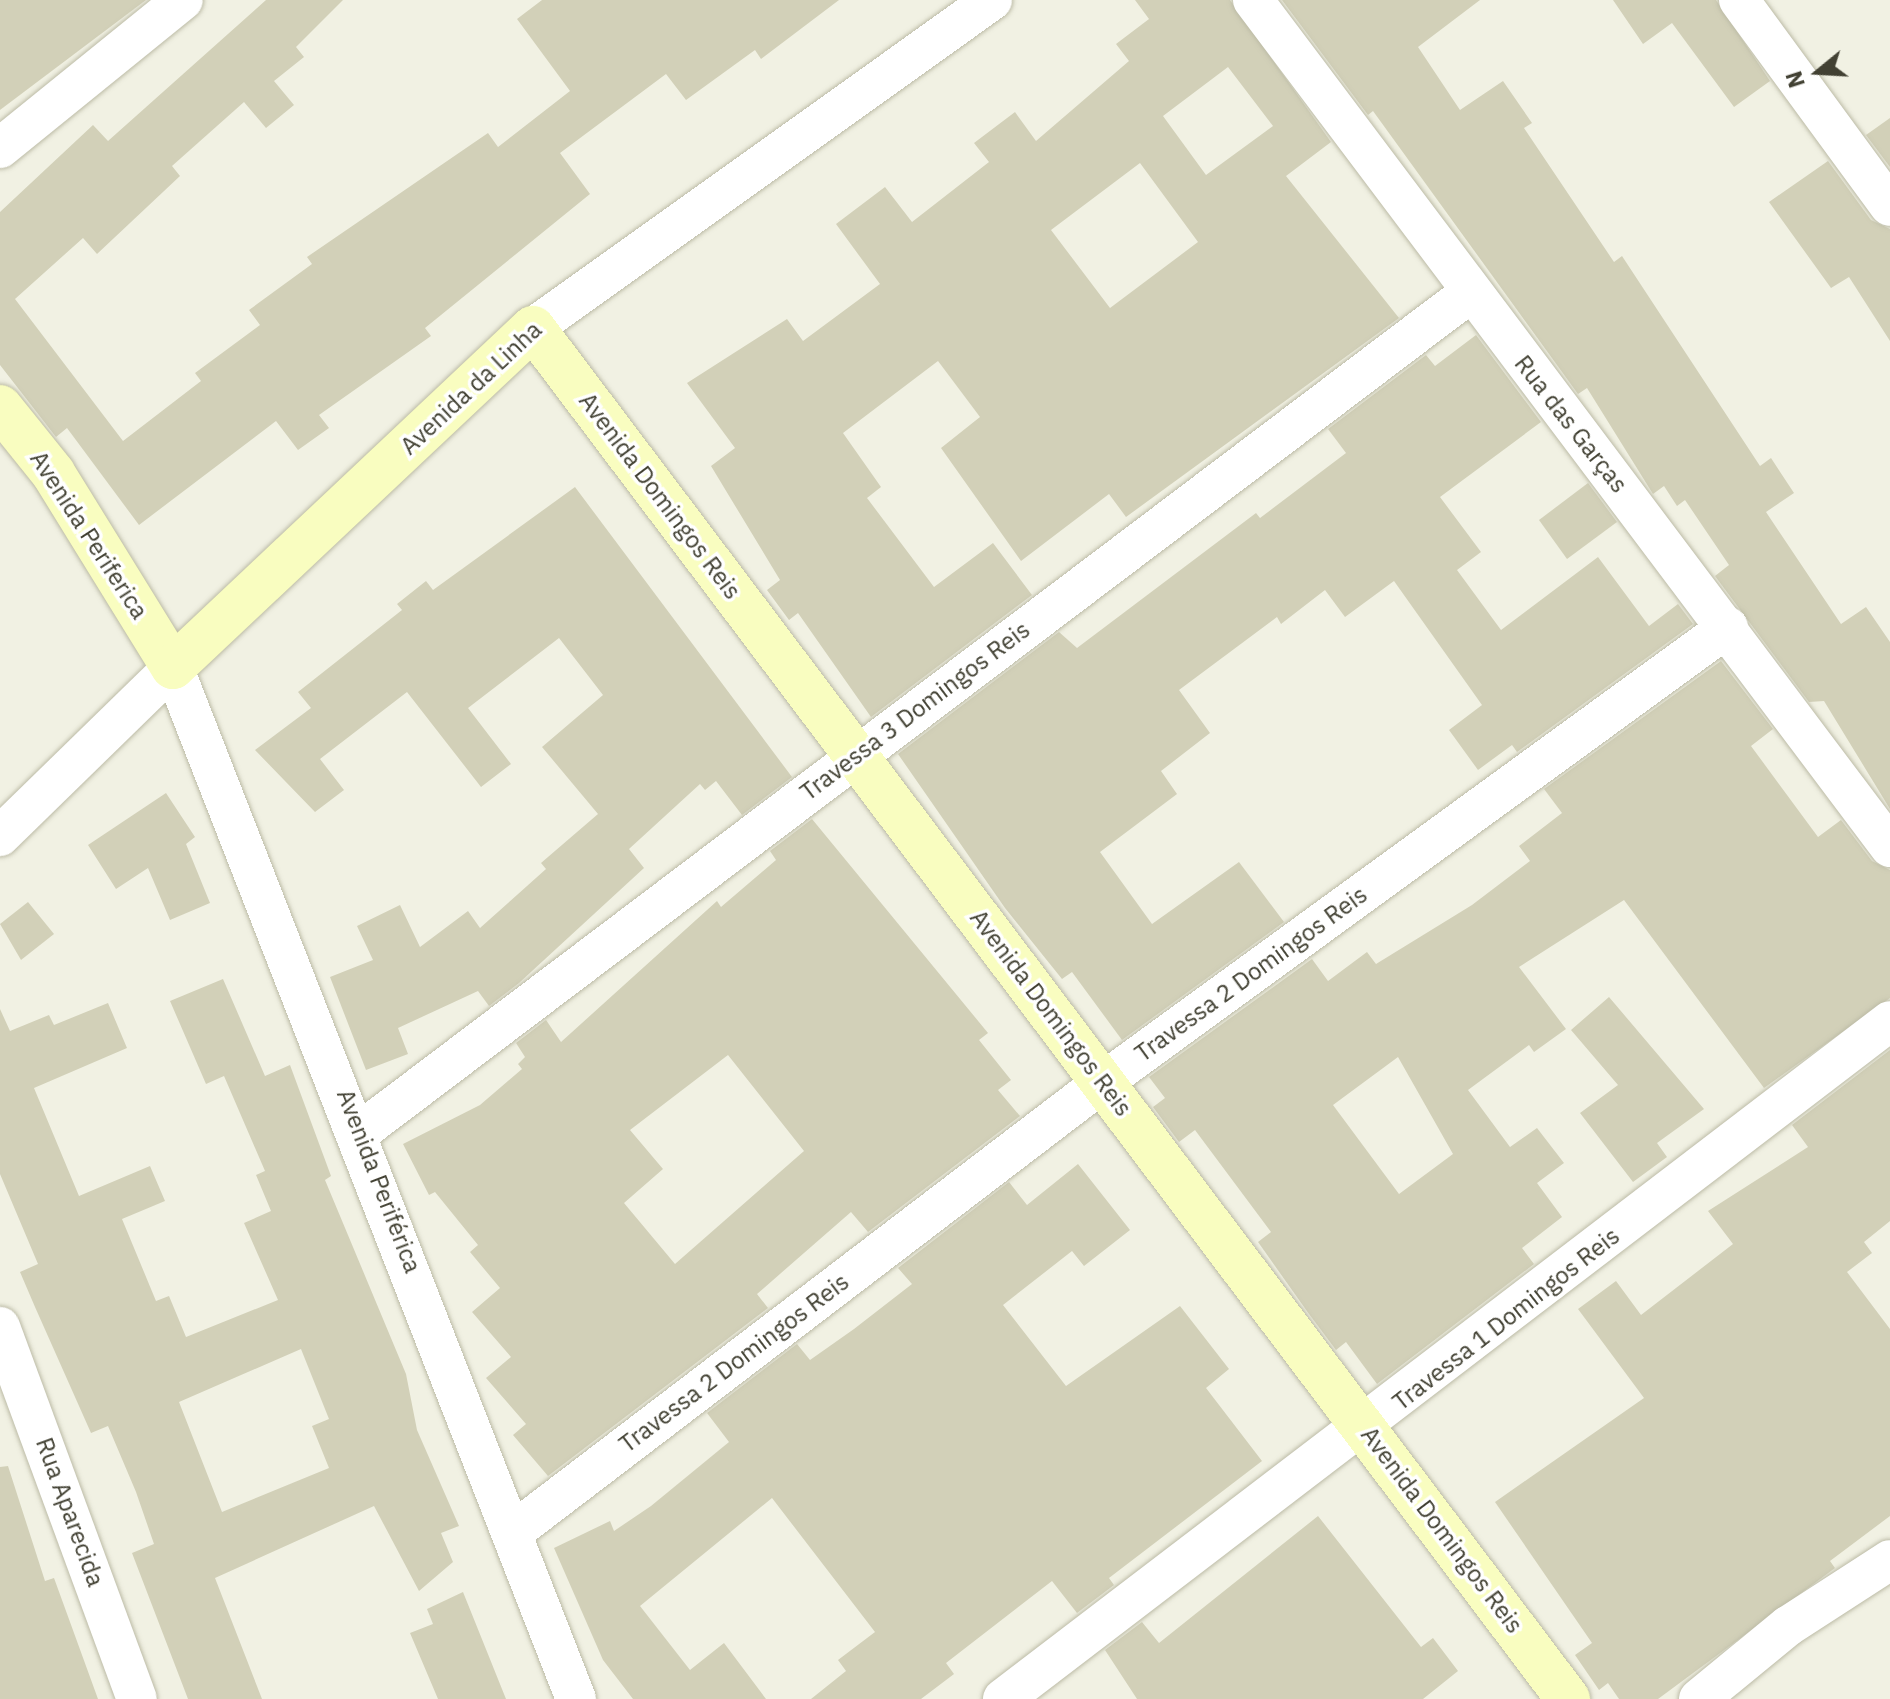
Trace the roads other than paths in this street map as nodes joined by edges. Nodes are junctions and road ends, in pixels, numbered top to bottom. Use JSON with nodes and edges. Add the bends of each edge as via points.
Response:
{"nodes":[{"id":1,"x":183,"y":0,"type":"edge"},
{"id":2,"x":992,"y":0,"type":"edge"},
{"id":3,"x":1253,"y":0,"type":"edge"},
{"id":4,"x":1739,"y":0,"type":"edge"},
{"id":5,"x":0,"y":148,"type":"edge"},
{"id":6,"x":1890,"y":206,"type":"edge"},
{"id":7,"x":1471,"y":292,"type":"junction"},
{"id":8,"x":533,"y":328,"type":"junction"},
{"id":9,"x":0,"y":407,"type":"edge"},
{"id":10,"x":1728,"y":627,"type":"junction"},
{"id":11,"x":173,"y":667,"type":"junction"},
{"id":12,"x":856,"y":756,"type":"junction"},
{"id":13,"x":0,"y":836,"type":"edge"},
{"id":14,"x":1890,"y":847,"type":"edge"},
{"id":15,"x":1890,"y":1021,"type":"edge"},
{"id":16,"x":1103,"y":1082,"type":"junction"},
{"id":17,"x":360,"y":1132,"type":"junction"},
{"id":18,"x":0,"y":1327,"type":"edge"},
{"id":19,"x":16,"y":1414,"type":"edge"},
{"id":20,"x":1366,"y":1427,"type":"junction"},
{"id":21,"x":513,"y":1532,"type":"junction"},
{"id":22,"x":1890,"y":1560,"type":"edge"},
{"id":23,"x":137,"y":1699,"type":"edge"},
{"id":24,"x":576,"y":1699,"type":"edge"},
{"id":25,"x":1003,"y":1699,"type":"edge"},
{"id":26,"x":1568,"y":1699,"type":"edge"},
{"id":27,"x":1699,"y":1699,"type":"edge"}],
"edges":[{"from":1,"to":5,"type":"street"},
{"from":2,"to":8,"type":"street","name":"Avenida da Linha"},
{"from":3,"to":7,"type":"street","name":"Rua das Garças"},
{"from":4,"to":6,"type":"street"},
{"from":7,"to":10,"type":"street","name":"Rua das Garças"},
{"from":7,"to":12,"type":"street","name":"Travessa 3 Domingos Reis"},
{"from":8,"to":11,"type":"street","name":"Avenida da Linha"},
{"from":8,"to":12,"type":"street","name":"Avenida Domingos Reis"},
{"from":9,"to":11,"type":"street","name":"Avenida Periferica","via":[[53,473]]},
{"from":10,"to":14,"type":"street","name":"Rua das Garças"},
{"from":10,"to":16,"type":"street","name":"Travessa 2 Domingos Reis"},
{"from":11,"to":13,"type":"street","name":"Avenida da Linha"},
{"from":11,"to":17,"type":"street","name":"Avenida Periférica"},
{"from":12,"to":16,"type":"street","name":"Avenida Domingos Reis"},
{"from":12,"to":17,"type":"street","name":"Travessa 3 Domingos Reis"},
{"from":15,"to":20,"type":"street","name":"Travessa 1 Domingos Reis"},
{"from":16,"to":20,"type":"street","name":"Avenida Domingos Reis"},
{"from":16,"to":21,"type":"street","name":"Travessa 2 Domingos Reis"},
{"from":17,"to":21,"type":"street","name":"Avenida Periférica"},
{"from":18,"to":19,"type":"street","name":"Rua Aparecida"},
{"from":19,"to":23,"type":"street","name":"Rua Aparecida"},
{"from":20,"to":25,"type":"street","name":"Travessa 1 Domingos Reis"},
{"from":20,"to":26,"type":"street","name":"Avenida Domingos Reis"},
{"from":21,"to":24,"type":"street","name":"Avenida Periférica"},
{"from":22,"to":27,"type":"street","via":[[1788,1626]]}]}
